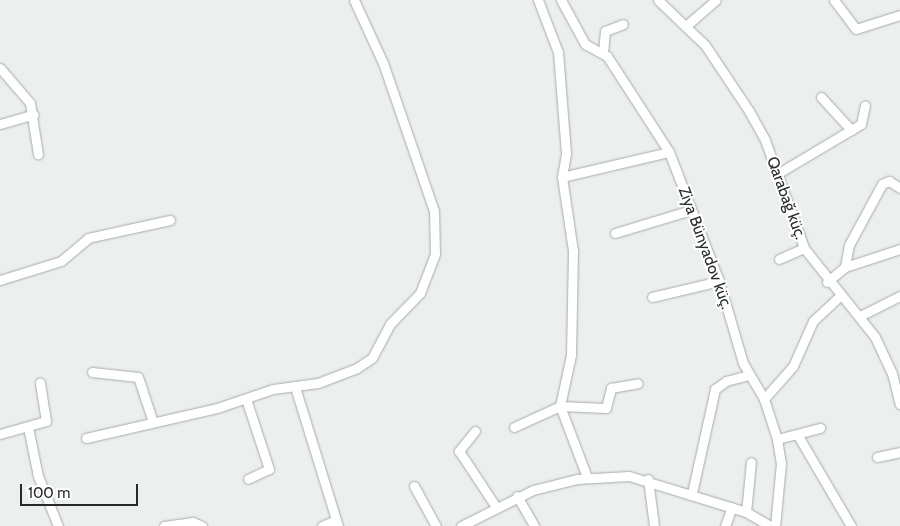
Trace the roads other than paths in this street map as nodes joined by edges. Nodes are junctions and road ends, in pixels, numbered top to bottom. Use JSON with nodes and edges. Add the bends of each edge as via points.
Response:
{"nodes":[{"id":1,"x":354,"y":0,"type":"edge"},
{"id":2,"x":538,"y":0,"type":"edge"},
{"id":3,"x":561,"y":0,"type":"edge"},
{"id":4,"x":658,"y":0,"type":"edge"},
{"id":5,"x":716,"y":0,"type":"edge"},
{"id":6,"x":834,"y":0,"type":"edge"},
{"id":7,"x":900,"y":15,"type":"edge"},
{"id":8,"x":623,"y":24,"type":"dead end"},
{"id":9,"x":688,"y":25,"type":"junction"},
{"id":10,"x":603,"y":53,"type":"junction"},
{"id":11,"x":0,"y":68,"type":"edge"},
{"id":12,"x":821,"y":98,"type":"dead end"},
{"id":13,"x":865,"y":105,"type":"dead end"},
{"id":14,"x":34,"y":114,"type":"junction"},
{"id":15,"x":0,"y":124,"type":"edge"},
{"id":16,"x":851,"y":130,"type":"junction"},
{"id":17,"x":669,"y":152,"type":"junction"},
{"id":18,"x":38,"y":154,"type":"dead end"},
{"id":19,"x":777,"y":174,"type":"junction"},
{"id":20,"x":562,"y":177,"type":"junction"},
{"id":21,"x":900,"y":188,"type":"edge"},
{"id":22,"x":691,"y":210,"type":"junction"},
{"id":23,"x":170,"y":220,"type":"dead end"},
{"id":24,"x":616,"y":233,"type":"dead end"},
{"id":25,"x":804,"y":248,"type":"junction"},
{"id":26,"x":900,"y":249,"type":"edge"},
{"id":27,"x":779,"y":259,"type":"dead end"},
{"id":28,"x":845,"y":267,"type":"junction"},
{"id":29,"x":0,"y":280,"type":"edge"},
{"id":30,"x":719,"y":281,"type":"junction"},
{"id":31,"x":827,"y":282,"type":"junction"},
{"id":32,"x":840,"y":296,"type":"junction"},
{"id":33,"x":900,"y":296,"type":"edge"},
{"id":34,"x":652,"y":297,"type":"dead end"},
{"id":35,"x":860,"y":316,"type":"junction"},
{"id":36,"x":92,"y":372,"type":"dead end"},
{"id":37,"x":748,"y":375,"type":"junction"},
{"id":38,"x":40,"y":382,"type":"dead end"},
{"id":39,"x":638,"y":383,"type":"dead end"},
{"id":40,"x":294,"y":387,"type":"junction"},
{"id":41,"x":898,"y":387,"type":"edge"},
{"id":42,"x":246,"y":399,"type":"junction"},
{"id":43,"x":764,"y":399,"type":"junction"},
{"id":44,"x":900,"y":404,"type":"edge"},
{"id":45,"x":560,"y":406,"type":"junction"},
{"id":46,"x":153,"y":422,"type":"junction"},
{"id":47,"x":28,"y":427,"type":"junction"},
{"id":48,"x":514,"y":427,"type":"dead end"},
{"id":49,"x":820,"y":428,"type":"dead end"},
{"id":50,"x":474,"y":431,"type":"dead end"},
{"id":51,"x":0,"y":434,"type":"edge"},
{"id":52,"x":797,"y":434,"type":"junction"},
{"id":53,"x":86,"y":438,"type":"dead end"},
{"id":54,"x":778,"y":438,"type":"junction"},
{"id":55,"x":900,"y":452,"type":"edge"},
{"id":56,"x":877,"y":457,"type":"dead end"},
{"id":57,"x":751,"y":462,"type":"dead end"},
{"id":58,"x":587,"y":477,"type":"junction"},
{"id":59,"x":248,"y":479,"type":"dead end"},
{"id":60,"x":648,"y":479,"type":"junction"},
{"id":61,"x":414,"y":486,"type":"dead end"},
{"id":62,"x":692,"y":493,"type":"junction"},
{"id":63,"x":517,"y":496,"type":"junction"},
{"id":64,"x":496,"y":507,"type":"junction"},
{"id":65,"x":732,"y":507,"type":"junction"},
{"id":66,"x":746,"y":512,"type":"junction"},
{"id":67,"x":337,"y":523,"type":"edge"},
{"id":68,"x":58,"y":526,"type":"edge"},
{"id":69,"x":164,"y":526,"type":"edge"},
{"id":70,"x":202,"y":526,"type":"edge"},
{"id":71,"x":322,"y":526,"type":"edge"},
{"id":72,"x":436,"y":526,"type":"edge"},
{"id":73,"x":460,"y":526,"type":"edge"},
{"id":74,"x":534,"y":526,"type":"edge"},
{"id":75,"x":654,"y":526,"type":"edge"},
{"id":76,"x":725,"y":526,"type":"edge"},
{"id":77,"x":770,"y":526,"type":"edge"},
{"id":78,"x":775,"y":526,"type":"edge"},
{"id":79,"x":851,"y":526,"type":"edge"}],
"edges":[{"from":1,"to":40,"type":"street","via":[[383,63],[434,211],[435,254],[420,293],[390,324],[372,358],[350,371]]},
{"from":2,"to":20,"type":"street","via":[[558,52],[566,154]]},
{"from":3,"to":10,"type":"street","name":"Ziya Bünyadov küç.","via":[[585,44]]},
{"from":4,"to":9,"type":"street","name":"Qarabağ küç."},
{"from":5,"to":9,"type":"street"},
{"from":6,"to":7,"type":"street","via":[[856,29]]},
{"from":8,"to":10,"type":"street","via":[[605,31]]},
{"from":9,"to":19,"type":"street","name":"Qarabağ küç.","via":[[749,111]]},
{"from":10,"to":17,"type":"street","name":"Ziya Bünyadov küç."},
{"from":11,"to":14,"type":"street","via":[[18,86]]},
{"from":12,"to":16,"type":"street"},
{"from":13,"to":16,"type":"street","via":[[861,124]]},
{"from":14,"to":15,"type":"street"},
{"from":14,"to":18,"type":"street"},
{"from":16,"to":19,"type":"street"},
{"from":17,"to":20,"type":"street"},
{"from":17,"to":22,"type":"street","name":"Ziya Bünyadov küç."},
{"from":19,"to":25,"type":"street","name":"Qarabağ küç."},
{"from":20,"to":45,"type":"street","via":[[573,268],[571,355]]},
{"from":21,"to":28,"type":"street","via":[[889,181],[882,184],[849,245]]},
{"from":22,"to":24,"type":"street"},
{"from":22,"to":30,"type":"street","name":"Ziya Bünyadov küç."},
{"from":23,"to":29,"type":"street","via":[[88,238],[61,261]]},
{"from":25,"to":27,"type":"street"},
{"from":25,"to":31,"type":"street","name":"Qarabağ küç."},
{"from":26,"to":28,"type":"street"},
{"from":28,"to":31,"type":"street"},
{"from":30,"to":34,"type":"street"},
{"from":30,"to":37,"type":"street","name":"Ziya Bünyadov küç."},
{"from":31,"to":32,"type":"street","name":"Qarabağ küç."},
{"from":32,"to":35,"type":"street","name":"Qarabağ küç."},
{"from":32,"to":43,"type":"street","via":[[813,321],[793,366]]},
{"from":33,"to":35,"type":"street"},
{"from":35,"to":41,"type":"street","name":"Qarabağ küç.","via":[[885,355]]},
{"from":36,"to":46,"type":"street","via":[[138,376]]},
{"from":37,"to":43,"type":"street","name":"Ziya Bünyadov küç."},
{"from":37,"to":62,"type":"street","via":[[726,381],[715,389]]},
{"from":38,"to":47,"type":"street","via":[[46,421]]},
{"from":39,"to":45,"type":"street","via":[[611,388],[606,408]]},
{"from":40,"to":42,"type":"street"},
{"from":40,"to":67,"type":"street"},
{"from":41,"to":44,"type":"street","name":"Qarabağ küç."},
{"from":42,"to":46,"type":"street"},
{"from":42,"to":59,"type":"street","via":[[269,469]]},
{"from":43,"to":54,"type":"street","name":"Ziya Bünyadov küç."},
{"from":45,"to":48,"type":"street"},
{"from":45,"to":58,"type":"street"},
{"from":46,"to":53,"type":"street"},
{"from":47,"to":51,"type":"street"},
{"from":47,"to":68,"type":"street","via":[[38,476]]},
{"from":49,"to":52,"type":"street"},
{"from":50,"to":64,"type":"street","via":[[459,452]]},
{"from":52,"to":54,"type":"street"},
{"from":52,"to":79,"type":"street"},
{"from":54,"to":78,"type":"street","name":"Ziya Bünyadov küç.","via":[[781,464]]},
{"from":55,"to":56,"type":"street"},
{"from":57,"to":66,"type":"street"},
{"from":58,"to":60,"type":"street"},
{"from":58,"to":63,"type":"street"},
{"from":60,"to":62,"type":"street"},
{"from":60,"to":75,"type":"street"},
{"from":61,"to":72,"type":"street"},
{"from":62,"to":65,"type":"street"},
{"from":63,"to":64,"type":"street"},
{"from":63,"to":74,"type":"street"},
{"from":64,"to":73,"type":"street"},
{"from":65,"to":66,"type":"street"},
{"from":65,"to":76,"type":"street"},
{"from":66,"to":77,"type":"street"},
{"from":67,"to":71,"type":"street"},
{"from":69,"to":70,"type":"street","via":[[193,522]]}]}
